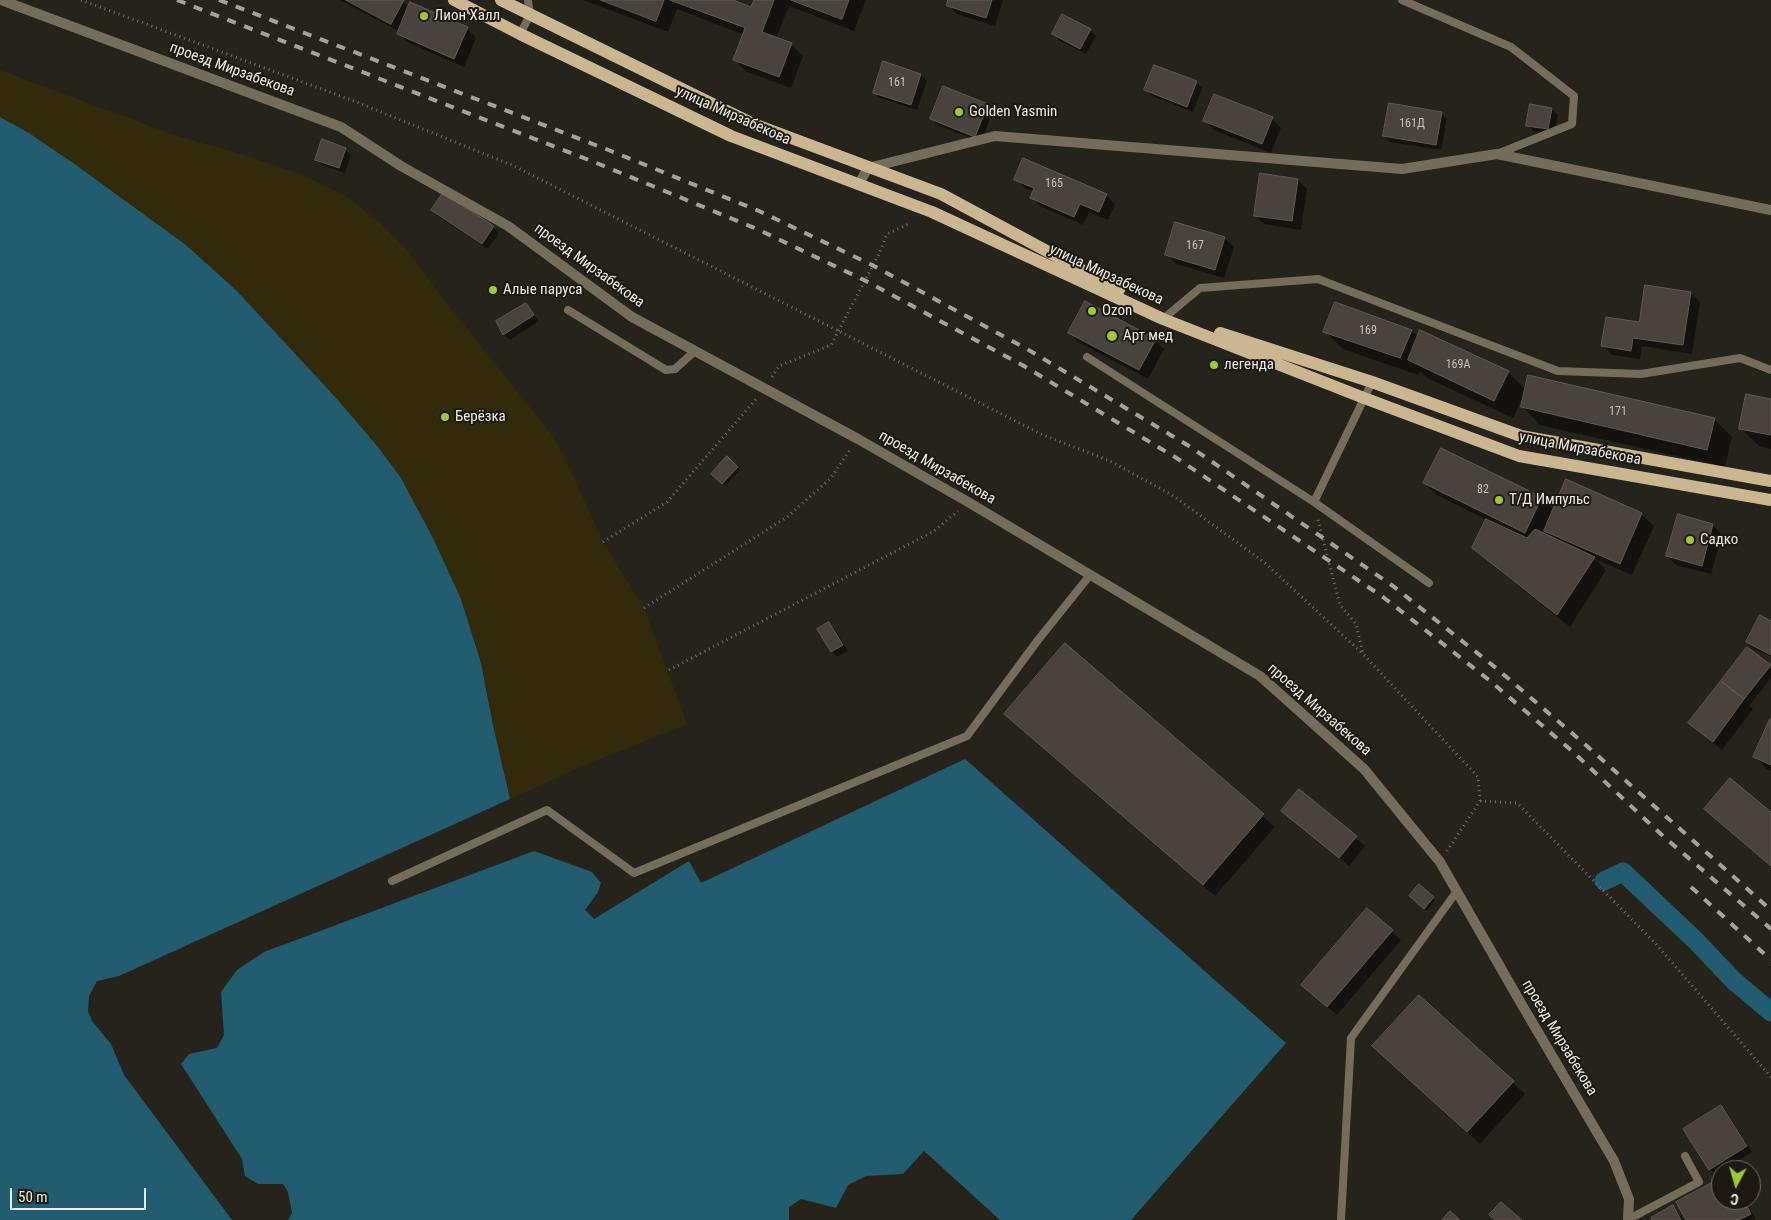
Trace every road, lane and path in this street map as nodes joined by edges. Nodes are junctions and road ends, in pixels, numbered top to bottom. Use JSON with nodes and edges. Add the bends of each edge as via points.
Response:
{"nodes":[{"id":1,"x":1,"y":0,"type":"edge"},
{"id":2,"x":81,"y":0,"type":"edge"},
{"id":3,"x":454,"y":0,"type":"edge"},
{"id":4,"x":501,"y":0,"type":"edge"},
{"id":5,"x":528,"y":0,"type":"edge"},
{"id":6,"x":1402,"y":0,"type":"edge"},
{"id":7,"x":530,"y":15,"type":"junction"},
{"id":8,"x":520,"y":34,"type":"junction"},
{"id":9,"x":1497,"y":154,"type":"junction"},
{"id":10,"x":868,"y":168,"type":"junction"},
{"id":11,"x":858,"y":185,"type":"junction"},
{"id":12,"x":1771,"y":210,"type":"edge"},
{"id":13,"x":911,"y":223,"type":"dead end"},
{"id":14,"x":568,"y":310,"type":"dead end"},
{"id":15,"x":1165,"y":318,"type":"junction"},
{"id":16,"x":838,"y":330,"type":"junction"},
{"id":17,"x":696,"y":351,"type":"junction"},
{"id":18,"x":1086,"y":357,"type":"dead end"},
{"id":19,"x":1771,"y":370,"type":"edge"},
{"id":20,"x":1372,"y":382,"type":"junction"},
{"id":21,"x":764,"y":389,"type":"junction"},
{"id":22,"x":1364,"y":398,"type":"junction"},
{"id":23,"x":858,"y":439,"type":"junction"},
{"id":24,"x":1771,"y":481,"type":"edge"},
{"id":25,"x":1771,"y":500,"type":"edge"},
{"id":26,"x":968,"y":502,"type":"junction"},
{"id":27,"x":1314,"y":502,"type":"junction"},
{"id":28,"x":603,"y":542,"type":"dead end"},
{"id":29,"x":1090,"y":575,"type":"junction"},
{"id":30,"x":1429,"y":583,"type":"dead end"},
{"id":31,"x":644,"y":608,"type":"dead end"},
{"id":32,"x":1363,"y":654,"type":"junction"},
{"id":33,"x":669,"y":670,"type":"dead end"},
{"id":34,"x":1480,"y":801,"type":"junction"},
{"id":35,"x":1440,"y":862,"type":"junction"},
{"id":36,"x":392,"y":881,"type":"dead end"},
{"id":37,"x":1457,"y":891,"type":"junction"},
{"id":38,"x":1771,"y":1077,"type":"edge"},
{"id":39,"x":1686,"y":1156,"type":"dead end"},
{"id":40,"x":1341,"y":1220,"type":"edge"},
{"id":41,"x":1629,"y":1220,"type":"edge"}],
"edges":[{"from":1,"to":17,"type":"street","name":"проезд Мирзабекова","via":[[341,127],[401,166],[508,226],[632,317]]},
{"from":2,"to":16,"type":"path","via":[[354,101],[514,166]]},
{"from":3,"to":8,"type":"main road","name":"улица Мирзабекова"},
{"from":4,"to":7,"type":"main road","name":"улица Мирзабекова"},
{"from":5,"to":7,"type":"lane"},
{"from":6,"to":9,"type":"lane","via":[[1511,47],[1574,96],[1572,124]]},
{"from":7,"to":8,"type":"lane"},
{"from":7,"to":10,"type":"main road","name":"улица Мирзабекова","via":[[751,123]]},
{"from":8,"to":11,"type":"main road","name":"улица Мирзабекова","via":[[731,136]]},
{"from":9,"to":10,"type":"street","via":[[1402,169],[994,136]]},
{"from":9,"to":12,"type":"street"},
{"from":10,"to":11,"type":"street"},
{"from":10,"to":15,"type":"main road","name":"улица Мирзабекова","via":[[941,194]]},
{"from":11,"to":15,"type":"main road","name":"улица Мирзабекова","via":[[932,212]]},
{"from":13,"to":16,"type":"path","via":[[887,234]]},
{"from":14,"to":17,"type":"lane","via":[[666,370],[675,369]]},
{"from":15,"to":19,"type":"lane","via":[[1200,288],[1318,279],[1558,371],[1641,374],[1740,358]]},
{"from":15,"to":20,"type":"main road","name":"улица Мирзабекова"},
{"from":15,"to":22,"type":"main road","name":"улица Мирзабекова"},
{"from":16,"to":21,"type":"path","via":[[830,345],[779,366]]},
{"from":16,"to":32,"type":"path","via":[[1043,435],[1110,461],[1172,495],[1264,562]]},
{"from":17,"to":21,"type":"street","name":"проезд Мирзабекова"},
{"from":18,"to":27,"type":"lane"},
{"from":20,"to":22,"type":"lane"},
{"from":20,"to":24,"type":"main road","name":"улица Мирзабекова","via":[[1521,436]]},
{"from":21,"to":23,"type":"street","name":"проезд Мирзабекова"},
{"from":21,"to":28,"type":"path","via":[[667,502]]},
{"from":22,"to":25,"type":"main road","name":"улица Мирзабекова","via":[[1519,456]]},
{"from":22,"to":27,"type":"lane"},
{"from":23,"to":26,"type":"street","name":"проезд Мирзабекова"},
{"from":23,"to":31,"type":"path","via":[[830,479],[787,518]]},
{"from":26,"to":29,"type":"street","name":"проезд Мирзабекова"},
{"from":26,"to":33,"type":"path","via":[[934,531]]},
{"from":27,"to":30,"type":"lane"},
{"from":27,"to":32,"type":"path","via":[[1340,606],[1356,624]]},
{"from":29,"to":35,"type":"street","name":"проезд Мирзабекова","via":[[1260,676],[1364,769]]},
{"from":29,"to":36,"type":"lane","via":[[967,736],[634,873],[548,810]]},
{"from":32,"to":34,"type":"path","via":[[1478,777]]},
{"from":34,"to":35,"type":"path"},
{"from":34,"to":38,"type":"path","via":[[1517,803],[1656,944]]},
{"from":35,"to":37,"type":"street","name":"проезд Мирзабекова"},
{"from":37,"to":40,"type":"lane","via":[[1351,1038]]},
{"from":37,"to":41,"type":"street","name":"проезд Мирзабекова","via":[[1614,1161],[1629,1199]]},
{"from":39,"to":41,"type":"lane","via":[[1699,1182]]}]}
